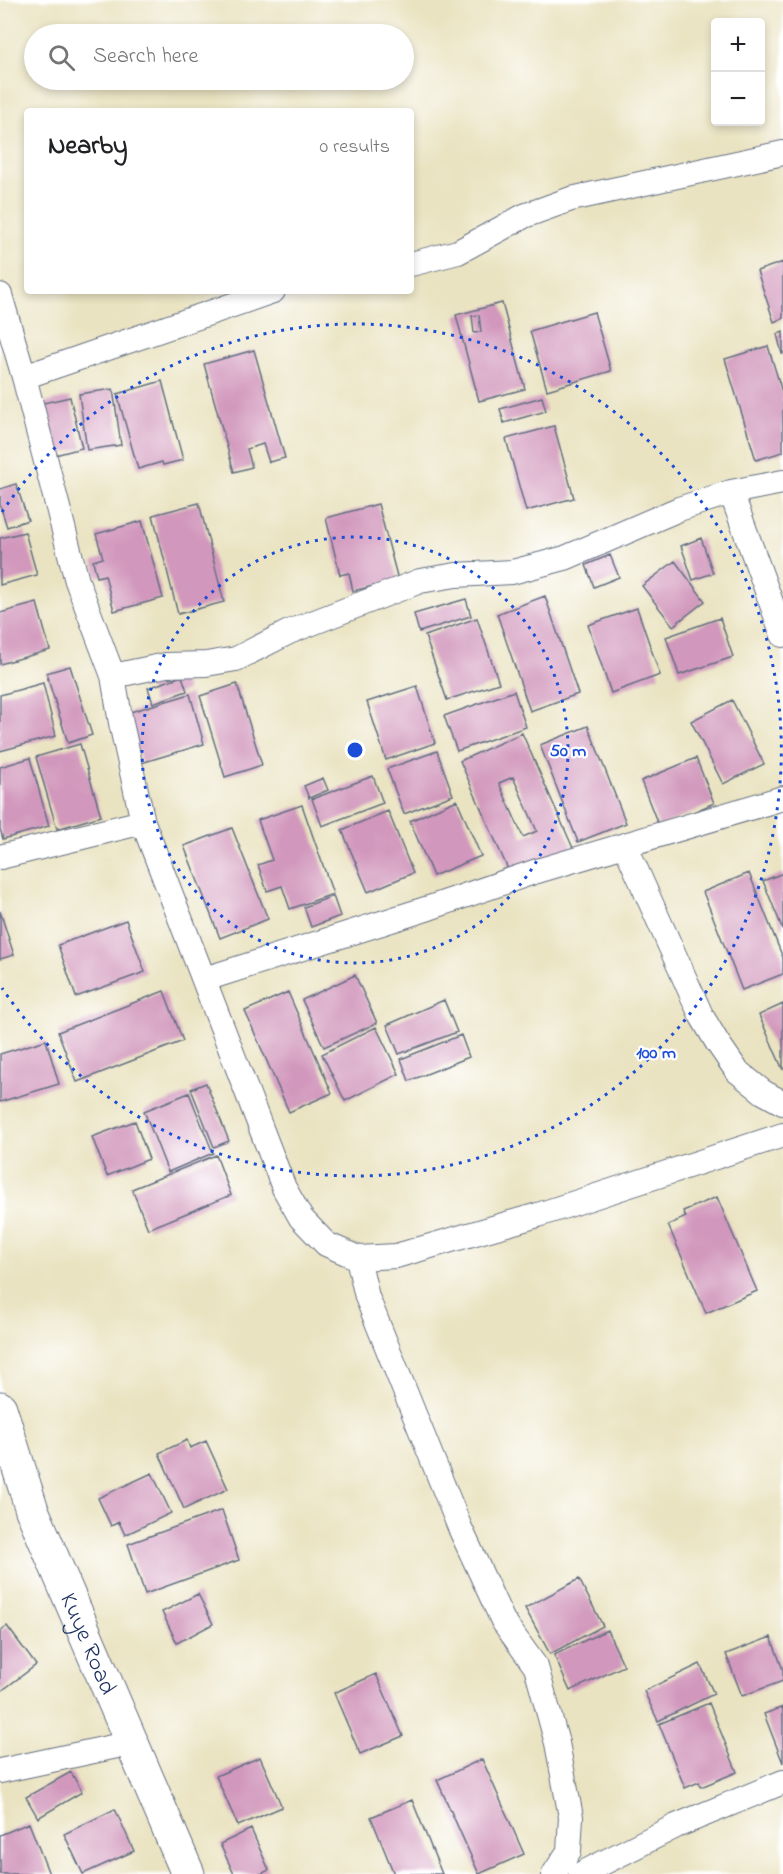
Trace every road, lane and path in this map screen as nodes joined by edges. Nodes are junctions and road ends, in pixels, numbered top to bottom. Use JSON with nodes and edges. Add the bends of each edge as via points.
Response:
{"nodes":[{"id":1,"x":783,"y":153,"type":"edge"},
{"id":2,"x":414,"y":263,"type":"edge"},
{"id":3,"x":264,"y":294,"type":"edge"},
{"id":4,"x":0,"y":295,"type":"edge"},
{"id":5,"x":24,"y":377,"type":"junction"},
{"id":6,"x":783,"y":482,"type":"edge"},
{"id":7,"x":731,"y":492,"type":"junction"},
{"id":8,"x":783,"y":635,"type":"edge"},
{"id":9,"x":113,"y":676,"type":"junction"},
{"id":10,"x":783,"y":798,"type":"edge"},
{"id":11,"x":143,"y":822,"type":"junction"},
{"id":12,"x":625,"y":845,"type":"junction"},
{"id":13,"x":0,"y":857,"type":"edge"},
{"id":14,"x":205,"y":979,"type":"junction"},
{"id":15,"x":783,"y":1103,"type":"edge"},
{"id":16,"x":783,"y":1135,"type":"edge"},
{"id":17,"x":358,"y":1258,"type":"junction"},
{"id":18,"x":0,"y":1408,"type":"edge"},
{"id":19,"x":132,"y":1743,"type":"junction"},
{"id":20,"x":0,"y":1771,"type":"edge"},
{"id":21,"x":783,"y":1782,"type":"edge"},
{"id":22,"x":188,"y":1874,"type":"edge"},
{"id":23,"x":554,"y":1874,"type":"edge"},
{"id":24,"x":581,"y":1874,"type":"edge"}],
"edges":[{"from":1,"to":2,"type":"street","via":[[571,199],[524,216],[458,252]]},
{"from":3,"to":5,"type":"street"},
{"from":4,"to":5,"type":"street"},
{"from":5,"to":9,"type":"street","via":[[77,581]]},
{"from":6,"to":7,"type":"street"},
{"from":7,"to":8,"type":"street"},
{"from":7,"to":9,"type":"street","via":[[679,509],[565,558],[512,572],[420,581],[289,632],[236,659],[165,665]]},
{"from":9,"to":11,"type":"street"},
{"from":10,"to":12,"type":"street"},
{"from":11,"to":13,"type":"street"},
{"from":11,"to":14,"type":"street"},
{"from":12,"to":14,"type":"street"},
{"from":12,"to":15,"type":"street","via":[[701,1015],[717,1042],[737,1071]]},
{"from":14,"to":17,"type":"street","via":[[284,1188],[301,1218],[326,1244]]},
{"from":16,"to":17,"type":"street","via":[[538,1215],[396,1256]]},
{"from":17,"to":23,"type":"street","via":[[367,1297],[460,1528],[503,1621],[536,1667],[557,1743],[571,1818],[569,1851]]},
{"from":18,"to":19,"type":"street","name":"Kuye Road","via":[[32,1510]]},
{"from":19,"to":20,"type":"street"},
{"from":19,"to":22,"type":"street","name":"Kuye Road"},
{"from":21,"to":24,"type":"street","via":[[676,1826]]}]}
